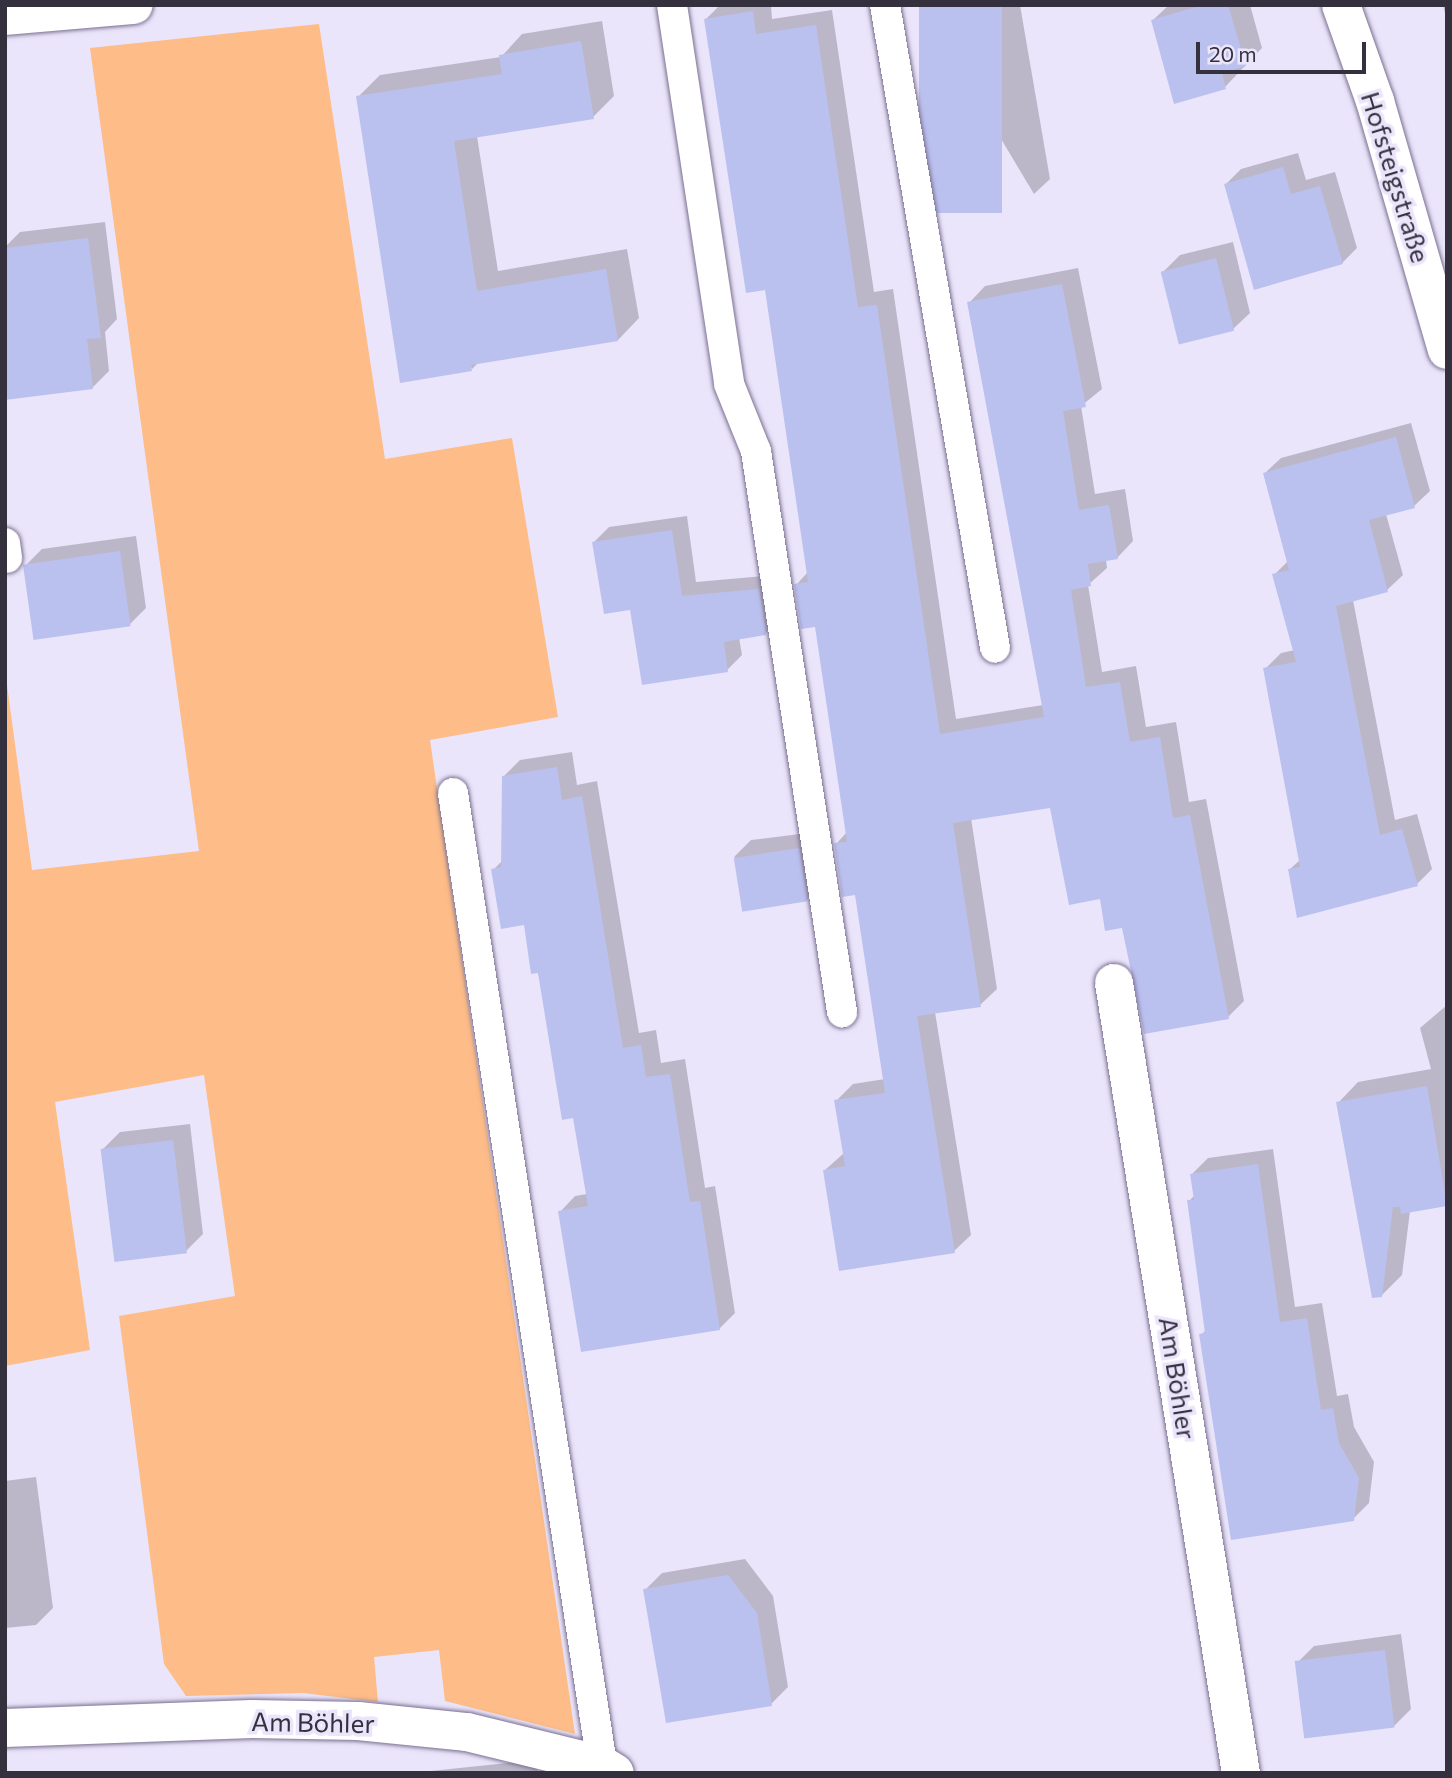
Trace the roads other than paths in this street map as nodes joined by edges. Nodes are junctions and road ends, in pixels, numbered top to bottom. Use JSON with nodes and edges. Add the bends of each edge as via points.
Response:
{"nodes":[{"id":1,"x":135,"y":5,"type":"edge"},
{"id":2,"x":672,"y":5,"type":"edge"},
{"id":3,"x":886,"y":5,"type":"edge"},
{"id":4,"x":1341,"y":5,"type":"edge"},
{"id":5,"x":5,"y":16,"type":"edge"},
{"id":6,"x":1440,"y":301,"type":"edge"},
{"id":7,"x":1447,"y":350,"type":"edge"},
{"id":8,"x":995,"y":648,"type":"dead end"},
{"id":9,"x":453,"y":793,"type":"dead end"},
{"id":10,"x":1114,"y":983,"type":"dead end"},
{"id":11,"x":842,"y":1012,"type":"dead end"},
{"id":12,"x":5,"y":1728,"type":"edge"},
{"id":13,"x":609,"y":1769,"type":"edge"},
{"id":14,"x":1241,"y":1773,"type":"edge"}],
"edges":[{"from":1,"to":5,"type":"street"},
{"from":2,"to":11,"type":"lane","via":[[729,383],[757,451]]},
{"from":3,"to":8,"type":"lane"},
{"from":4,"to":6,"type":"street","name":"Hofsteigstraße"},
{"from":6,"to":7,"type":"street","name":"Hofsteigstraße"},
{"from":9,"to":13,"type":"lane"},
{"from":10,"to":14,"type":"street","name":"Am Böhler"},
{"from":12,"to":13,"type":"street","name":"Am Böhler","via":[[252,1719],[358,1721],[467,1732]]}]}
